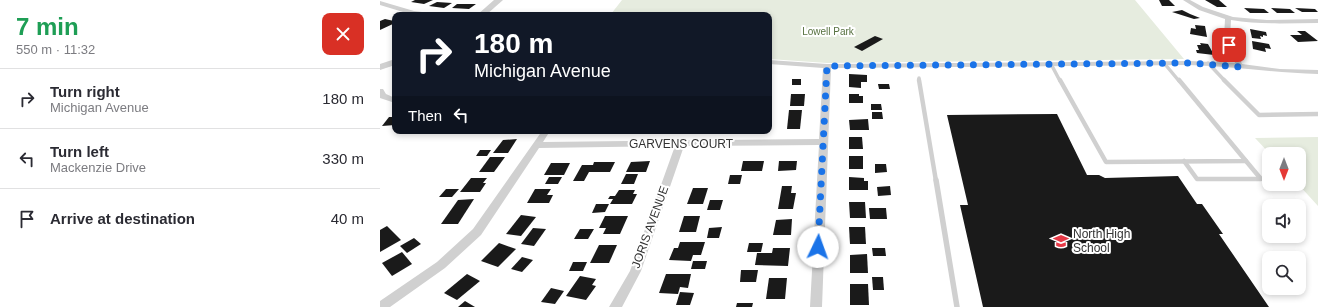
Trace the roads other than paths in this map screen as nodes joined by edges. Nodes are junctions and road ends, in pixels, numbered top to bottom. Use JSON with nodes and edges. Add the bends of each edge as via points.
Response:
{"nodes":[{"id":1,"x":499,"y":0,"type":"edge"},
{"id":2,"x":1186,"y":0,"type":"edge"},
{"id":3,"x":380,"y":3,"type":"edge"},
{"id":4,"x":414,"y":12,"type":"edge"},
{"id":5,"x":485,"y":12,"type":"edge"},
{"id":6,"x":1228,"y":18,"type":"junction"},
{"id":7,"x":1318,"y":21,"type":"edge"},
{"id":8,"x":772,"y":62,"type":"edge"},
{"id":9,"x":392,"y":63,"type":"edge"},
{"id":10,"x":1164,"y":63,"type":"junction"},
{"id":11,"x":1208,"y":63,"type":"junction"},
{"id":12,"x":1051,"y":64,"type":"junction"},
{"id":13,"x":827,"y":66,"type":"junction"},
{"id":14,"x":380,"y":67,"type":"edge"},
{"id":15,"x":1240,"y":67,"type":"junction"},
{"id":16,"x":1318,"y":72,"type":"edge"},
{"id":17,"x":919,"y":78,"type":"dead end"},
{"id":18,"x":380,"y":91,"type":"edge"},
{"id":19,"x":392,"y":100,"type":"edge"},
{"id":20,"x":1318,"y":114,"type":"edge"},
{"id":21,"x":544,"y":134,"type":"edge"},
{"id":22,"x":823,"y":142,"type":"junction"},
{"id":23,"x":538,"y":144,"type":"junction"},
{"id":24,"x":680,"y":144,"type":"junction"},
{"id":25,"x":1184,"y":161,"type":"junction"},
{"id":26,"x":1246,"y":161,"type":"junction"},
{"id":27,"x":381,"y":307,"type":"edge"},
{"id":28,"x":615,"y":307,"type":"edge"},
{"id":29,"x":816,"y":307,"type":"edge"},
{"id":30,"x":957,"y":307,"type":"edge"}],
"edges":[{"from":1,"to":5,"type":"street"},
{"from":2,"to":6,"type":"street"},
{"from":3,"to":4,"type":"street"},
{"from":6,"to":7,"type":"street","via":[[1257,21]]},
{"from":6,"to":15,"type":"street","via":[[1227,37]]},
{"from":8,"to":13,"type":"street"},
{"from":9,"to":14,"type":"street"},
{"from":10,"to":11,"type":"street"},
{"from":10,"to":12,"type":"street"},
{"from":10,"to":26,"type":"lane"},
{"from":11,"to":15,"type":"street"},
{"from":11,"to":20,"type":"lane","via":[[1259,115]]},
{"from":12,"to":13,"type":"street"},
{"from":12,"to":25,"type":"lane","via":[[1106,162]]},
{"from":13,"to":22,"type":"street"},
{"from":15,"to":16,"type":"street","via":[[1280,72]]},
{"from":17,"to":30,"type":"lane"},
{"from":18,"to":19,"type":"street","via":[[383,96]]},
{"from":21,"to":23,"type":"street"},
{"from":22,"to":24,"type":"street","name":"GARVENS COURT"},
{"from":22,"to":29,"type":"street"},
{"from":23,"to":24,"type":"street","name":"GARVENS COURT"},
{"from":23,"to":27,"type":"street","via":[[487,219],[461,248],[429,275]]},
{"from":24,"to":28,"type":"street","name":"JORIS AVENUE","via":[[635,271]]},
{"from":25,"to":26,"type":"lane"},
{"from":25,"to":26,"type":"lane","via":[[1198,179],[1261,179]]}]}
